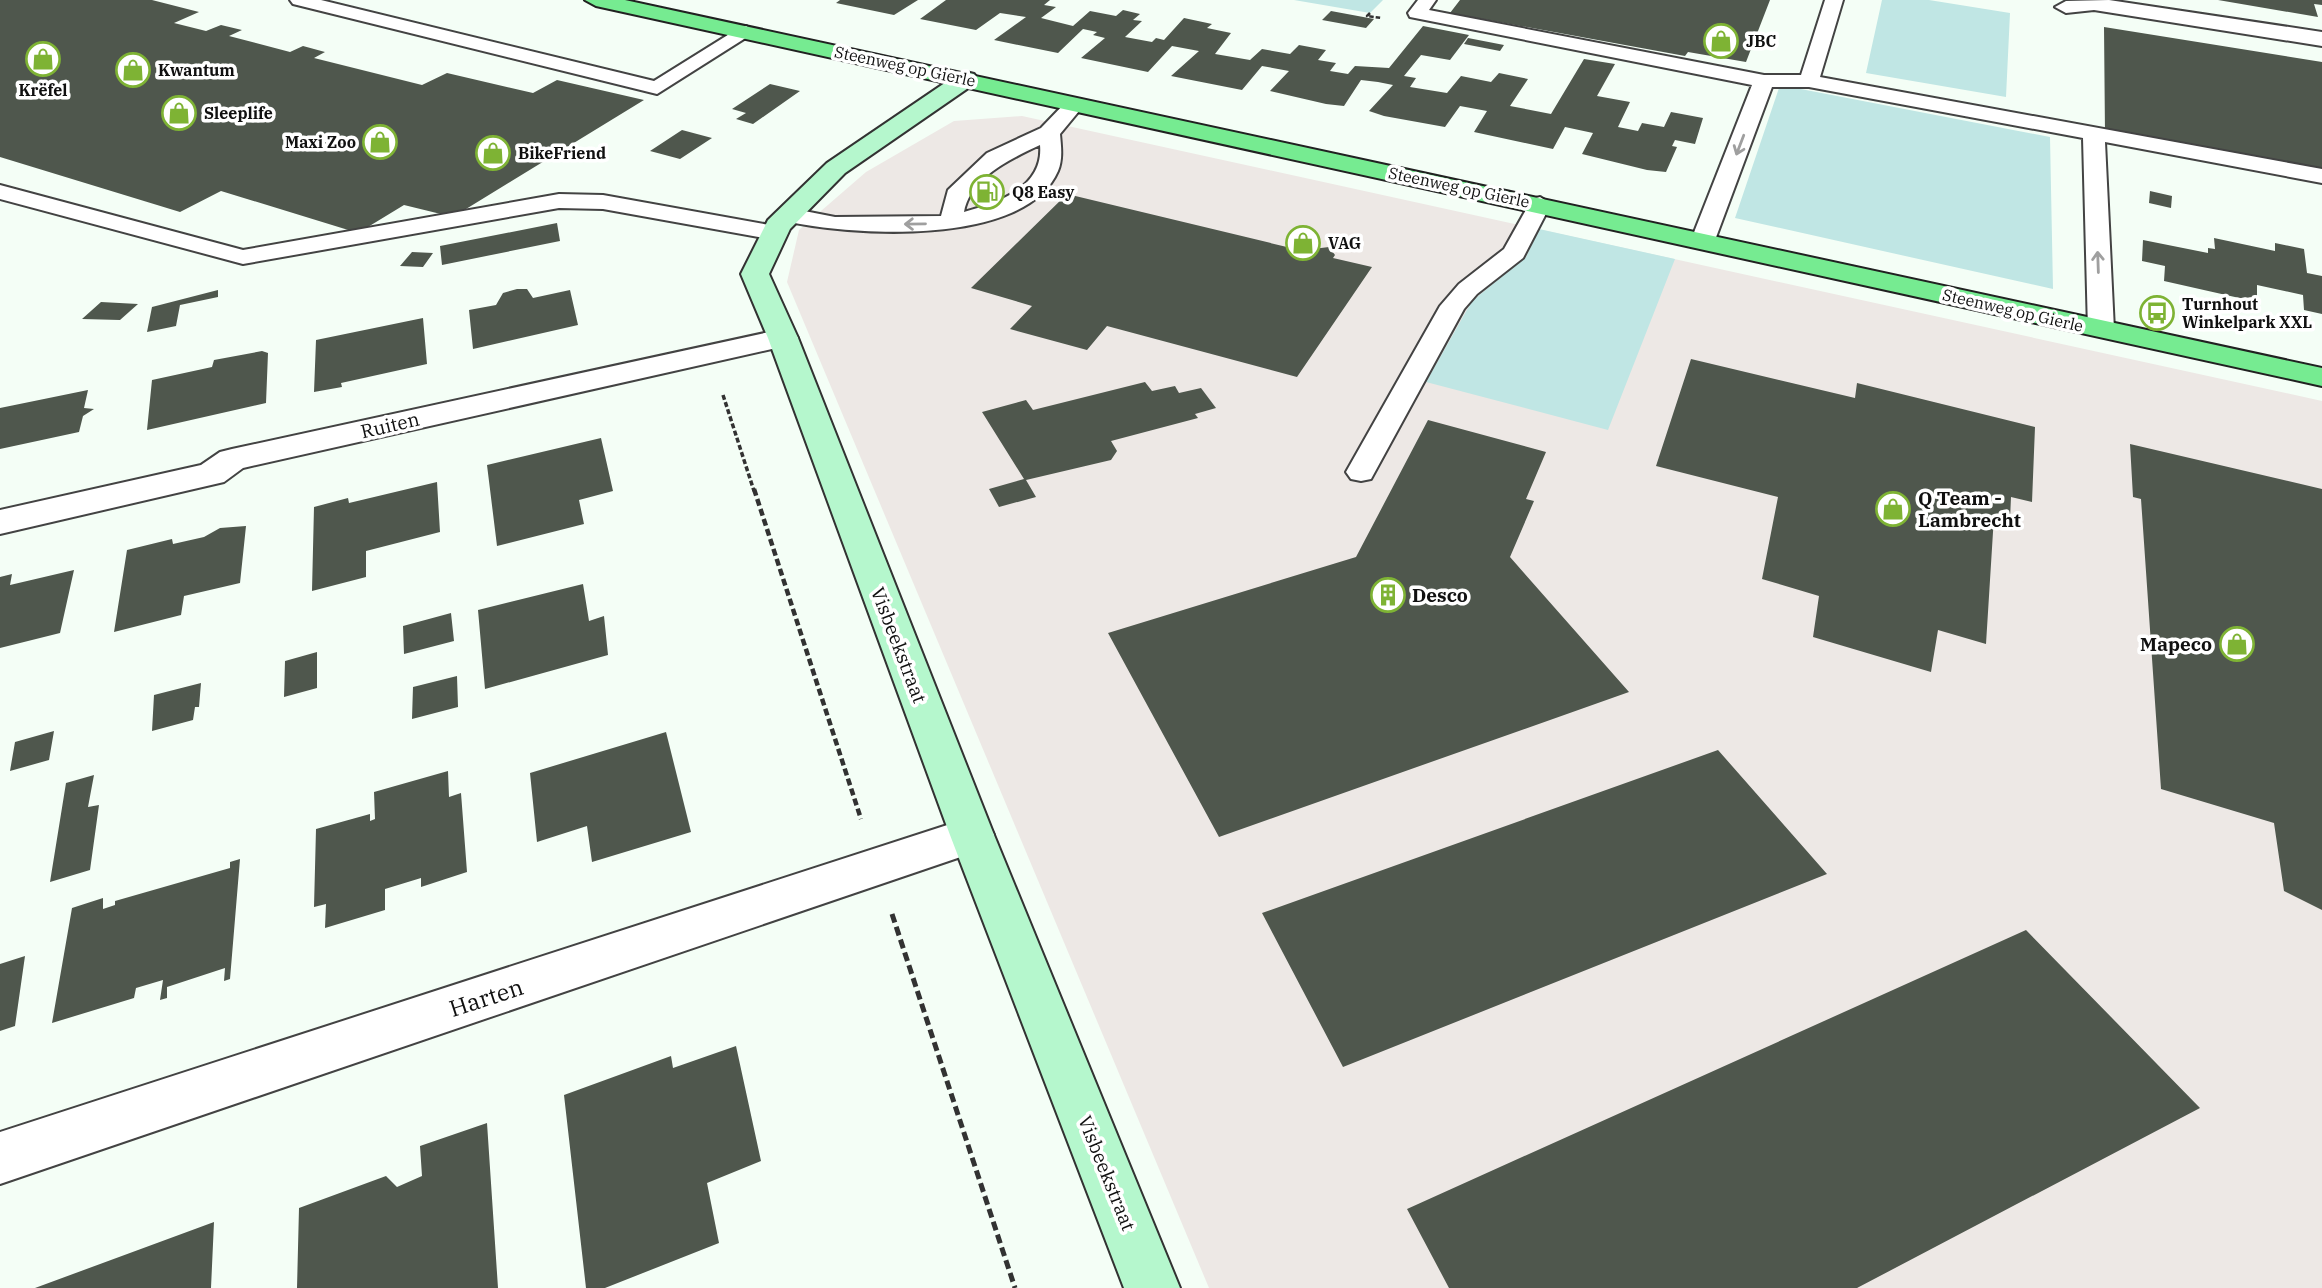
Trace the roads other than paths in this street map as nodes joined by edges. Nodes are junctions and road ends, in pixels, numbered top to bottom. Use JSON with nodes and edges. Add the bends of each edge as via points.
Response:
{"nodes":[{"id":1,"x":299,"y":0,"type":"edge"},
{"id":2,"x":596,"y":0,"type":"edge"},
{"id":3,"x":1427,"y":0,"type":"edge"},
{"id":4,"x":1834,"y":0,"type":"edge"},
{"id":5,"x":2066,"y":7,"type":"dead end"},
{"id":6,"x":2292,"y":25,"type":"dead end"},
{"id":7,"x":2267,"y":31,"type":"junction"},
{"id":8,"x":746,"y":32,"type":"junction"},
{"id":9,"x":2318,"y":40,"type":"edge"},
{"id":10,"x":966,"y":79,"type":"junction"},
{"id":11,"x":1764,"y":81,"type":"junction"},
{"id":12,"x":1809,"y":81,"type":"junction"},
{"id":13,"x":1074,"y":105,"type":"junction"},
{"id":14,"x":1049,"y":133,"type":"junction"},
{"id":15,"x":2094,"y":133,"type":"junction"},
{"id":16,"x":2322,"y":176,"type":"edge"},
{"id":17,"x":0,"y":192,"type":"edge"},
{"id":18,"x":1540,"y":204,"type":"junction"},
{"id":19,"x":951,"y":223,"type":"junction"},
{"id":20,"x":782,"y":224,"type":"junction"},
{"id":21,"x":1703,"y":240,"type":"junction"},
{"id":22,"x":2101,"y":330,"type":"junction"},
{"id":23,"x":783,"y":338,"type":"junction"},
{"id":24,"x":2322,"y":377,"type":"edge"},
{"id":25,"x":1361,"y":472,"type":"dead end"},
{"id":26,"x":0,"y":522,"type":"edge"},
{"id":27,"x":972,"y":835,"type":"junction"},
{"id":28,"x":0,"y":1158,"type":"edge"},
{"id":29,"x":1152,"y":1288,"type":"edge"}],
"edges":[{"from":1,"to":8,"type":"lane","via":[[657,88]]},
{"from":2,"to":8,"type":"main road","name":"Steenweg op Gierle"},
{"from":3,"to":11,"type":"lane","via":[[1416,13]]},
{"from":4,"to":12,"type":"lane"},
{"from":5,"to":7,"type":"street","via":[[2094,4]]},
{"from":6,"to":7,"type":"street"},
{"from":7,"to":9,"type":"street"},
{"from":8,"to":10,"type":"main road","name":"Steenweg op Gierle"},
{"from":10,"to":13,"type":"main road","name":"Steenweg op Gierle"},
{"from":10,"to":20,"type":"street","name":"Visbeekstraat","via":[[836,169]]},
{"from":11,"to":12,"type":"lane"},
{"from":11,"to":21,"type":"lane","one_way":true},
{"from":12,"to":15,"type":"lane"},
{"from":13,"to":14,"type":"lane"},
{"from":13,"to":18,"type":"main road","name":"Steenweg op Gierle"},
{"from":14,"to":19,"type":"lane","via":[[995,158],[956,195]]},
{"from":14,"to":19,"type":"lane","via":[[1049,172],[1019,202]]},
{"from":15,"to":16,"type":"lane"},
{"from":22,"to":15,"type":"lane","one_way":true},
{"from":17,"to":20,"type":"lane","via":[[243,257],[559,201],[603,202]]},
{"from":18,"to":21,"type":"main road","name":"Steenweg op Gierle"},
{"from":18,"to":25,"type":"lane","via":[[1514,253],[1453,306]]},
{"from":19,"to":20,"type":"lane","one_way":true},
{"from":20,"to":23,"type":"street","name":"Visbeekstraat","via":[[755,274]]},
{"from":21,"to":22,"type":"main road","name":"Steenweg op Gierle"},
{"from":22,"to":24,"type":"main road","name":"Steenweg op Gierle"},
{"from":23,"to":26,"type":"street","name":"Ruiten","via":[[232,460],[212,474]]},
{"from":23,"to":27,"type":"street","name":"Visbeekstraat"},
{"from":27,"to":28,"type":"street","name":"Harten"},
{"from":27,"to":29,"type":"street","name":"Visbeekstraat"}]}
